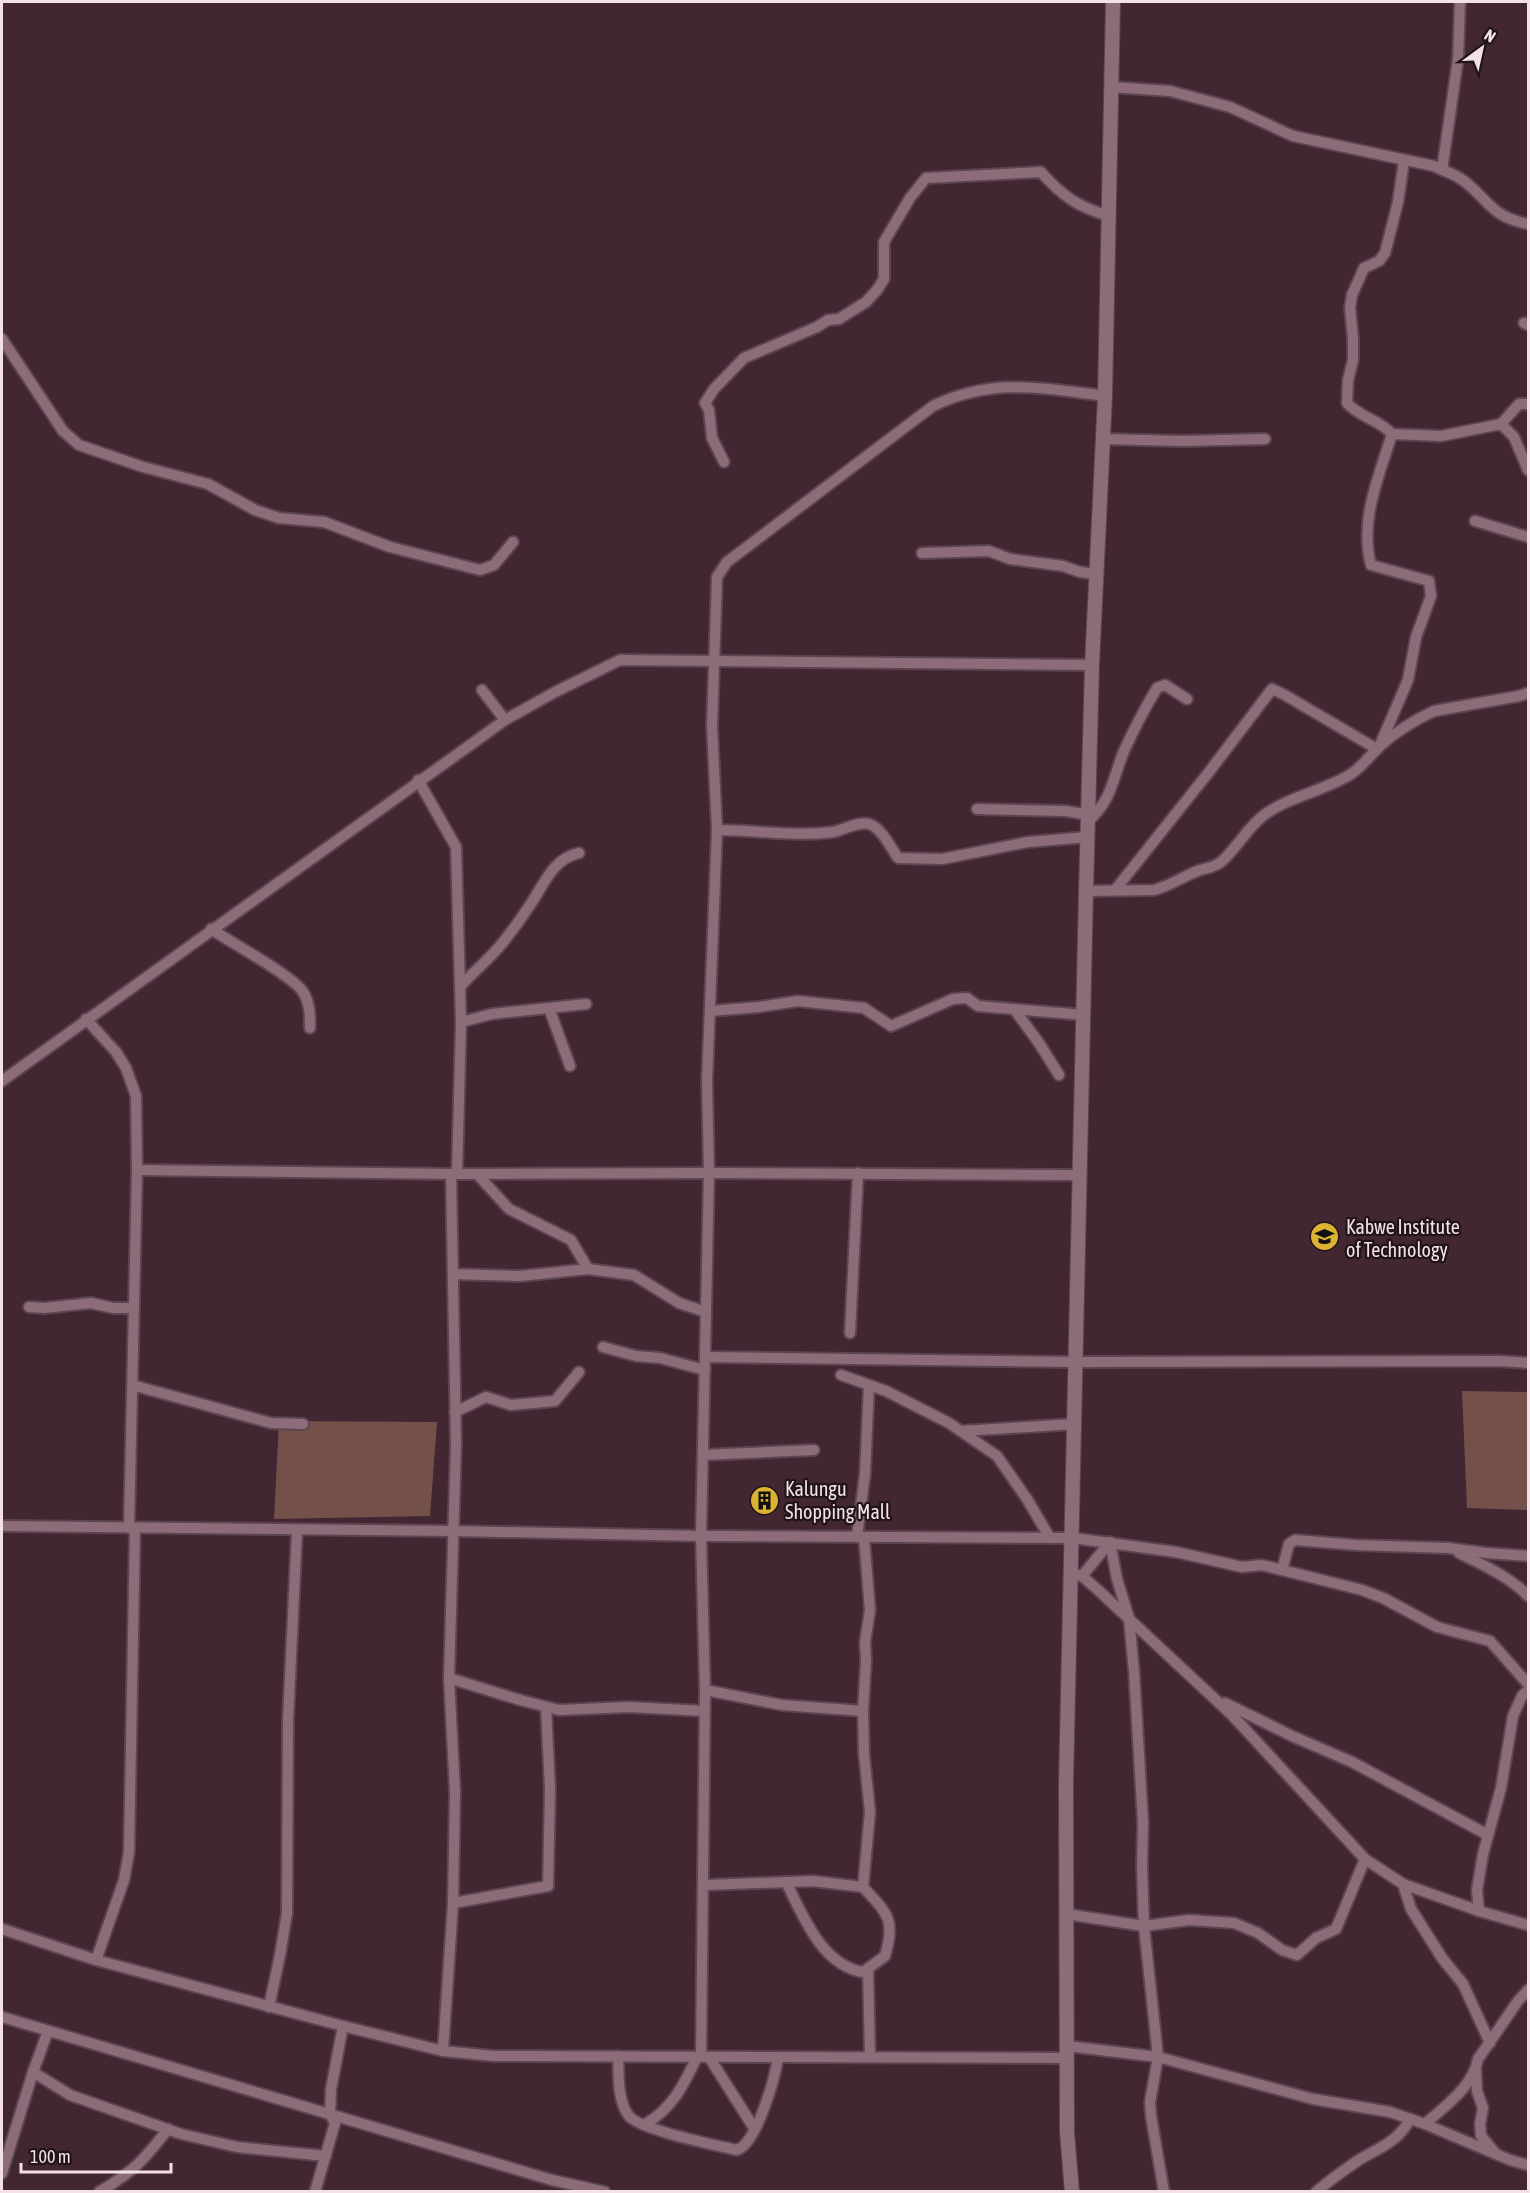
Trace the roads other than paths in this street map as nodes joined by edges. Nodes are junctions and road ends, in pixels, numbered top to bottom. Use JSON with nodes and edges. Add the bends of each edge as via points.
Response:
{"nodes":[{"id":1,"x":1113,"y":2,"type":"edge"},
{"id":2,"x":1460,"y":2,"type":"edge"},
{"id":3,"x":1111,"y":87,"type":"junction"},
{"id":4,"x":1404,"y":161,"type":"junction"},
{"id":5,"x":1442,"y":170,"type":"junction"},
{"id":6,"x":1109,"y":216,"type":"junction"},
{"id":7,"x":1528,"y":224,"type":"edge"},
{"id":8,"x":2,"y":339,"type":"edge"},
{"id":9,"x":1104,"y":396,"type":"junction"},
{"id":10,"x":1528,"y":404,"type":"edge"},
{"id":11,"x":1501,"y":424,"type":"junction"},
{"id":12,"x":1392,"y":434,"type":"junction"},
{"id":13,"x":1103,"y":439,"type":"junction"},
{"id":14,"x":1265,"y":439,"type":"dead end"},
{"id":15,"x":724,"y":462,"type":"dead end"},
{"id":16,"x":1528,"y":470,"type":"edge"},
{"id":17,"x":1475,"y":521,"type":"dead end"},
{"id":18,"x":1528,"y":537,"type":"edge"},
{"id":19,"x":513,"y":542,"type":"dead end"},
{"id":20,"x":922,"y":553,"type":"dead end"},
{"id":21,"x":1096,"y":574,"type":"junction"},
{"id":22,"x":715,"y":661,"type":"junction"},
{"id":23,"x":1092,"y":665,"type":"junction"},
{"id":24,"x":482,"y":690,"type":"dead end"},
{"id":25,"x":1528,"y":693,"type":"edge"},
{"id":26,"x":1187,"y":699,"type":"dead end"},
{"id":27,"x":505,"y":720,"type":"junction"},
{"id":28,"x":1379,"y":747,"type":"junction"},
{"id":29,"x":418,"y":780,"type":"junction"},
{"id":30,"x":977,"y":809,"type":"dead end"},
{"id":31,"x":1089,"y":818,"type":"junction"},
{"id":32,"x":717,"y":830,"type":"junction"},
{"id":33,"x":1088,"y":837,"type":"junction"},
{"id":34,"x":579,"y":853,"type":"dead end"},
{"id":35,"x":1115,"y":890,"type":"junction"},
{"id":36,"x":1086,"y":891,"type":"junction"},
{"id":37,"x":211,"y":929,"type":"junction"},
{"id":38,"x":460,"y":987,"type":"junction"},
{"id":39,"x":586,"y":1004,"type":"dead end"},
{"id":40,"x":549,"y":1008,"type":"junction"},
{"id":41,"x":1014,"y":1009,"type":"junction"},
{"id":42,"x":710,"y":1011,"type":"junction"},
{"id":43,"x":1084,"y":1015,"type":"junction"},
{"id":44,"x":86,"y":1019,"type":"junction"},
{"id":45,"x":460,"y":1022,"type":"junction"},
{"id":46,"x":310,"y":1028,"type":"dead end"},
{"id":47,"x":570,"y":1065,"type":"dead end"},
{"id":48,"x":1059,"y":1075,"type":"dead end"},
{"id":49,"x":2,"y":1081,"type":"edge"},
{"id":50,"x":137,"y":1170,"type":"junction"},
{"id":51,"x":709,"y":1173,"type":"junction"},
{"id":52,"x":858,"y":1173,"type":"junction"},
{"id":53,"x":454,"y":1174,"type":"junction"},
{"id":54,"x":477,"y":1174,"type":"junction"},
{"id":55,"x":1080,"y":1175,"type":"junction"},
{"id":56,"x":588,"y":1269,"type":"junction"},
{"id":57,"x":453,"y":1274,"type":"junction"},
{"id":58,"x":29,"y":1306,"type":"dead end"},
{"id":59,"x":134,"y":1308,"type":"junction"},
{"id":60,"x":706,"y":1312,"type":"junction"},
{"id":61,"x":850,"y":1333,"type":"dead end"},
{"id":62,"x":603,"y":1347,"type":"dead end"},
{"id":63,"x":706,"y":1357,"type":"junction"},
{"id":64,"x":1076,"y":1362,"type":"junction"},
{"id":65,"x":1528,"y":1363,"type":"edge"},
{"id":66,"x":705,"y":1370,"type":"junction"},
{"id":67,"x":579,"y":1372,"type":"dead end"},
{"id":68,"x":841,"y":1375,"type":"dead end"},
{"id":69,"x":132,"y":1385,"type":"junction"},
{"id":70,"x":868,"y":1385,"type":"junction"},
{"id":71,"x":455,"y":1412,"type":"junction"},
{"id":72,"x":303,"y":1424,"type":"dead end"},
{"id":73,"x":1075,"y":1424,"type":"junction"},
{"id":74,"x":960,"y":1431,"type":"junction"},
{"id":75,"x":814,"y":1450,"type":"dead end"},
{"id":76,"x":703,"y":1455,"type":"junction"},
{"id":77,"x":2,"y":1526,"type":"edge"},
{"id":78,"x":132,"y":1528,"type":"junction"},
{"id":79,"x":297,"y":1531,"type":"junction"},
{"id":80,"x":454,"y":1531,"type":"junction"},
{"id":81,"x":701,"y":1536,"type":"junction"},
{"id":82,"x":860,"y":1537,"type":"junction"},
{"id":83,"x":1050,"y":1538,"type":"junction"},
{"id":84,"x":1073,"y":1538,"type":"junction"},
{"id":85,"x":1110,"y":1542,"type":"junction"},
{"id":86,"x":1448,"y":1548,"type":"junction"},
{"id":87,"x":1528,"y":1556,"type":"edge"},
{"id":88,"x":1282,"y":1570,"type":"junction"},
{"id":89,"x":1077,"y":1575,"type":"junction"},
{"id":90,"x":1528,"y":1596,"type":"edge"},
{"id":91,"x":1129,"y":1618,"type":"junction"},
{"id":92,"x":449,"y":1678,"type":"junction"},
{"id":93,"x":1528,"y":1684,"type":"edge"},
{"id":94,"x":705,"y":1690,"type":"junction"},
{"id":95,"x":1528,"y":1690,"type":"edge"},
{"id":96,"x":1214,"y":1697,"type":"junction"},
{"id":97,"x":546,"y":1707,"type":"junction"},
{"id":98,"x":705,"y":1711,"type":"junction"},
{"id":99,"x":863,"y":1711,"type":"junction"},
{"id":100,"x":1488,"y":1835,"type":"junction"},
{"id":101,"x":1365,"y":1859,"type":"junction"},
{"id":102,"x":786,"y":1882,"type":"junction"},
{"id":103,"x":1403,"y":1884,"type":"junction"},
{"id":104,"x":705,"y":1885,"type":"junction"},
{"id":105,"x":863,"y":1887,"type":"junction"},
{"id":106,"x":453,"y":1903,"type":"junction"},
{"id":107,"x":1479,"y":1911,"type":"junction"},
{"id":108,"x":1066,"y":1914,"type":"junction"},
{"id":109,"x":1528,"y":1925,"type":"edge"},
{"id":110,"x":1144,"y":1926,"type":"junction"},
{"id":111,"x":2,"y":1929,"type":"edge"},
{"id":112,"x":96,"y":1960,"type":"junction"},
{"id":113,"x":868,"y":1969,"type":"junction"},
{"id":114,"x":1528,"y":1990,"type":"edge"},
{"id":115,"x":269,"y":2007,"type":"junction"},
{"id":116,"x":2,"y":2017,"type":"edge"},
{"id":117,"x":343,"y":2026,"type":"junction"},
{"id":118,"x":48,"y":2031,"type":"junction"},
{"id":119,"x":1490,"y":2043,"type":"junction"},
{"id":120,"x":443,"y":2051,"type":"junction"},
{"id":121,"x":1067,"y":2052,"type":"junction"},
{"id":122,"x":618,"y":2056,"type":"junction"},
{"id":123,"x":702,"y":2057,"type":"junction"},
{"id":124,"x":870,"y":2057,"type":"junction"},
{"id":125,"x":1158,"y":2057,"type":"junction"},
{"id":126,"x":778,"y":2058,"type":"junction"},
{"id":127,"x":1476,"y":2071,"type":"junction"},
{"id":128,"x":33,"y":2072,"type":"junction"},
{"id":129,"x":330,"y":2114,"type":"junction"},
{"id":130,"x":1410,"y":2119,"type":"junction"},
{"id":131,"x":1425,"y":2124,"type":"junction"},
{"id":132,"x":644,"y":2125,"type":"junction"},
{"id":133,"x":754,"y":2128,"type":"junction"},
{"id":134,"x":168,"y":2129,"type":"junction"},
{"id":135,"x":1496,"y":2155,"type":"junction"},
{"id":136,"x":326,"y":2156,"type":"junction"},
{"id":137,"x":1528,"y":2165,"type":"edge"},
{"id":138,"x":2,"y":2173,"type":"edge"},
{"id":139,"x":114,"y":2188,"type":"edge"},
{"id":140,"x":99,"y":2192,"type":"edge"},
{"id":141,"x":315,"y":2192,"type":"edge"},
{"id":142,"x":605,"y":2192,"type":"edge"},
{"id":143,"x":1072,"y":2192,"type":"edge"},
{"id":144,"x":1164,"y":2192,"type":"edge"},
{"id":145,"x":1317,"y":2192,"type":"edge"}],
"edges":[{"from":1,"to":3,"type":"street"},
{"from":2,"to":5,"type":"street","via":[[1458,59]]},
{"from":3,"to":4,"type":"street","via":[[1188,96],[1230,107],[1293,136]]},
{"from":3,"to":6,"type":"street"},
{"from":4,"to":5,"type":"street"},
{"from":4,"to":12,"type":"street","via":[[1385,253],[1379,261],[1364,268],[1350,308],[1353,360],[1347,403]]},
{"from":5,"to":7,"type":"street","via":[[1455,174],[1503,216]]},
{"from":6,"to":9,"type":"street"},
{"from":6,"to":15,"type":"street","via":[[1081,207],[1041,172],[927,178],[884,242],[884,279],[866,302],[838,319],[744,358],[714,389],[705,403],[710,410],[712,438]]},
{"from":8,"to":19,"type":"street","via":[[63,431],[79,445],[207,484],[255,510],[279,518],[324,522],[390,547],[480,570],[494,565]]},
{"from":9,"to":13,"type":"street"},
{"from":9,"to":22,"type":"street","via":[[1026,386],[969,391],[933,406],[727,562],[717,577]]},
{"from":10,"to":11,"type":"street","via":[[1519,404]]},
{"from":11,"to":12,"type":"street","via":[[1441,436]]},
{"from":11,"to":16,"type":"street","via":[[1514,437]]},
{"from":12,"to":28,"type":"street","via":[[1371,501],[1367,549],[1371,565],[1429,581],[1431,596],[1416,637],[1408,680]]},
{"from":13,"to":14,"type":"street"},
{"from":13,"to":21,"type":"street"},
{"from":17,"to":18,"type":"street"},
{"from":20,"to":21,"type":"street","via":[[989,551],[1010,559]]},
{"from":21,"to":23,"type":"street"},
{"from":22,"to":23,"type":"street"},
{"from":22,"to":27,"type":"street","via":[[620,660]]},
{"from":22,"to":32,"type":"street","via":[[712,726]]},
{"from":23,"to":31,"type":"street"},
{"from":24,"to":27,"type":"street"},
{"from":25,"to":28,"type":"street","via":[[1434,711],[1401,729]]},
{"from":26,"to":31,"type":"street","via":[[1165,685],[1157,688],[1140,716],[1100,812]]},
{"from":27,"to":29,"type":"street"},
{"from":28,"to":35,"type":"street","via":[[1353,773],[1266,814],[1215,866],[1165,888]]},
{"from":28,"to":35,"type":"street","via":[[1272,689]]},
{"from":29,"to":37,"type":"street"},
{"from":29,"to":38,"type":"street","via":[[456,847]]},
{"from":30,"to":31,"type":"street","via":[[1066,811]]},
{"from":31,"to":33,"type":"street"},
{"from":32,"to":33,"type":"street","via":[[794,835],[866,823],[882,834],[898,858],[942,859],[1028,842]]},
{"from":32,"to":42,"type":"street"},
{"from":33,"to":36,"type":"street"},
{"from":34,"to":38,"type":"street","via":[[562,860],[500,946]]},
{"from":35,"to":36,"type":"street"},
{"from":36,"to":43,"type":"street"},
{"from":37,"to":44,"type":"street"},
{"from":37,"to":46,"type":"street","via":[[302,990],[310,1006]]},
{"from":38,"to":45,"type":"street"},
{"from":39,"to":40,"type":"street"},
{"from":40,"to":45,"type":"street"},
{"from":40,"to":47,"type":"street"},
{"from":41,"to":42,"type":"street","via":[[978,1006],[967,998],[953,999],[891,1026],[864,1008],[798,1000]]},
{"from":41,"to":43,"type":"street"},
{"from":41,"to":48,"type":"street"},
{"from":42,"to":51,"type":"street"},
{"from":43,"to":55,"type":"street"},
{"from":44,"to":49,"type":"street"},
{"from":44,"to":50,"type":"street","via":[[117,1052],[136,1096]]},
{"from":45,"to":53,"type":"street"},
{"from":50,"to":53,"type":"street"},
{"from":50,"to":59,"type":"street"},
{"from":51,"to":52,"type":"street"},
{"from":51,"to":54,"type":"street"},
{"from":51,"to":60,"type":"street"},
{"from":52,"to":55,"type":"street"},
{"from":52,"to":61,"type":"street"},
{"from":53,"to":54,"type":"street"},
{"from":53,"to":57,"type":"street"},
{"from":54,"to":56,"type":"street","via":[[509,1209],[571,1240]]},
{"from":55,"to":64,"type":"street"},
{"from":56,"to":57,"type":"street","via":[[520,1276]]},
{"from":56,"to":60,"type":"street","via":[[634,1275],[679,1303]]},
{"from":57,"to":71,"type":"street"},
{"from":58,"to":59,"type":"street","via":[[91,1303]]},
{"from":59,"to":69,"type":"street"},
{"from":60,"to":63,"type":"street"},
{"from":62,"to":66,"type":"street"},
{"from":63,"to":64,"type":"street"},
{"from":63,"to":66,"type":"street"},
{"from":64,"to":65,"type":"street"},
{"from":64,"to":73,"type":"street"},
{"from":66,"to":76,"type":"street"},
{"from":67,"to":71,"type":"street","via":[[555,1401],[511,1405],[486,1397]]},
{"from":68,"to":70,"type":"street"},
{"from":69,"to":72,"type":"street","via":[[271,1423]]},
{"from":69,"to":78,"type":"street"},
{"from":70,"to":74,"type":"street"},
{"from":70,"to":82,"type":"street"},
{"from":71,"to":80,"type":"street"},
{"from":73,"to":74,"type":"street"},
{"from":73,"to":84,"type":"street"},
{"from":74,"to":83,"type":"street","via":[[997,1456]]},
{"from":75,"to":76,"type":"street"},
{"from":76,"to":81,"type":"street"},
{"from":77,"to":78,"type":"street"},
{"from":78,"to":79,"type":"street"},
{"from":78,"to":112,"type":"street","via":[[129,1852],[124,1880]]},
{"from":79,"to":80,"type":"street"},
{"from":79,"to":115,"type":"street","via":[[288,1720],[287,1913]]},
{"from":80,"to":81,"type":"street"},
{"from":80,"to":92,"type":"street"},
{"from":81,"to":82,"type":"street"},
{"from":81,"to":94,"type":"street"},
{"from":82,"to":83,"type":"street"},
{"from":82,"to":99,"type":"street","via":[[870,1610]]},
{"from":83,"to":84,"type":"street"},
{"from":84,"to":85,"type":"street"},
{"from":84,"to":89,"type":"street"},
{"from":85,"to":88,"type":"street","via":[[1242,1567],[1262,1565]]},
{"from":85,"to":89,"type":"street"},
{"from":85,"to":91,"type":"street"},
{"from":86,"to":87,"type":"street"},
{"from":86,"to":88,"type":"street","via":[[1295,1540],[1289,1544]]},
{"from":86,"to":90,"type":"street","via":[[1488,1567]]},
{"from":88,"to":93,"type":"street","via":[[1362,1590],[1437,1627],[1490,1641]]},
{"from":89,"to":91,"type":"street"},
{"from":89,"to":108,"type":"street","via":[[1066,1783]]},
{"from":91,"to":96,"type":"street"},
{"from":91,"to":110,"type":"street","via":[[1141,1767]]},
{"from":92,"to":97,"type":"street"},
{"from":92,"to":106,"type":"street","via":[[455,1792]]},
{"from":94,"to":98,"type":"street"},
{"from":94,"to":99,"type":"street","via":[[782,1705]]},
{"from":95,"to":100,"type":"street","via":[[1513,1716],[1501,1788]]},
{"from":96,"to":100,"type":"street","via":[[1371,1772]]},
{"from":96,"to":101,"type":"street"},
{"from":97,"to":98,"type":"street"},
{"from":97,"to":106,"type":"street","via":[[550,1789],[548,1886]]},
{"from":98,"to":104,"type":"street"},
{"from":99,"to":105,"type":"street","via":[[870,1812]]},
{"from":100,"to":107,"type":"street","via":[[1477,1890]]},
{"from":101,"to":103,"type":"street"},
{"from":101,"to":110,"type":"street","via":[[1336,1929],[1316,1938],[1297,1955],[1234,1923],[1189,1920]]},
{"from":102,"to":104,"type":"street"},
{"from":102,"to":105,"type":"street"},
{"from":102,"to":113,"type":"street","via":[[835,1960],[852,1970]]},
{"from":103,"to":107,"type":"street"},
{"from":103,"to":119,"type":"street","via":[[1411,1909],[1463,1983]]},
{"from":104,"to":123,"type":"street"},
{"from":105,"to":113,"type":"street","via":[[886,1912],[890,1933],[885,1956]]},
{"from":106,"to":120,"type":"street"},
{"from":107,"to":109,"type":"street"},
{"from":108,"to":110,"type":"street"},
{"from":108,"to":121,"type":"street"},
{"from":110,"to":125,"type":"street"},
{"from":111,"to":112,"type":"street"},
{"from":112,"to":115,"type":"street"},
{"from":113,"to":124,"type":"street"},
{"from":114,"to":119,"type":"street"},
{"from":115,"to":117,"type":"street"},
{"from":116,"to":118,"type":"street"},
{"from":117,"to":120,"type":"street"},
{"from":117,"to":129,"type":"street"},
{"from":118,"to":128,"type":"street"},
{"from":118,"to":129,"type":"street"},
{"from":119,"to":127,"type":"street","via":[[1478,2059]]},
{"from":120,"to":122,"type":"street","via":[[494,2056]]},
{"from":121,"to":124,"type":"street"},
{"from":121,"to":125,"type":"street"},
{"from":121,"to":143,"type":"street"},
{"from":122,"to":123,"type":"street"},
{"from":122,"to":132,"type":"street","via":[[626,2109],[634,2121]]},
{"from":123,"to":126,"type":"street"},
{"from":123,"to":132,"type":"street","via":[[671,2103]]},
{"from":123,"to":133,"type":"street"},
{"from":124,"to":126,"type":"street"},
{"from":125,"to":130,"type":"street","via":[[1268,2088]]},
{"from":125,"to":144,"type":"street","via":[[1150,2116]]},
{"from":126,"to":133,"type":"street","via":[[773,2084]]},
{"from":127,"to":131,"type":"street","via":[[1461,2092]]},
{"from":127,"to":135,"type":"street","via":[[1483,2108],[1481,2136]]},
{"from":128,"to":134,"type":"street","via":[[70,2095]]},
{"from":128,"to":138,"type":"street"},
{"from":129,"to":136,"type":"street","via":[[335,2123]]},
{"from":129,"to":142,"type":"street"},
{"from":130,"to":131,"type":"street"},
{"from":130,"to":145,"type":"street","via":[[1394,2139]]},
{"from":131,"to":135,"type":"street"},
{"from":132,"to":133,"type":"street","via":[[736,2151],[744,2147]]},
{"from":134,"to":136,"type":"street","via":[[237,2147]]},
{"from":134,"to":139,"type":"street","via":[[143,2161]]},
{"from":135,"to":137,"type":"street"},
{"from":136,"to":141,"type":"street"},
{"from":139,"to":140,"type":"street"}]}
